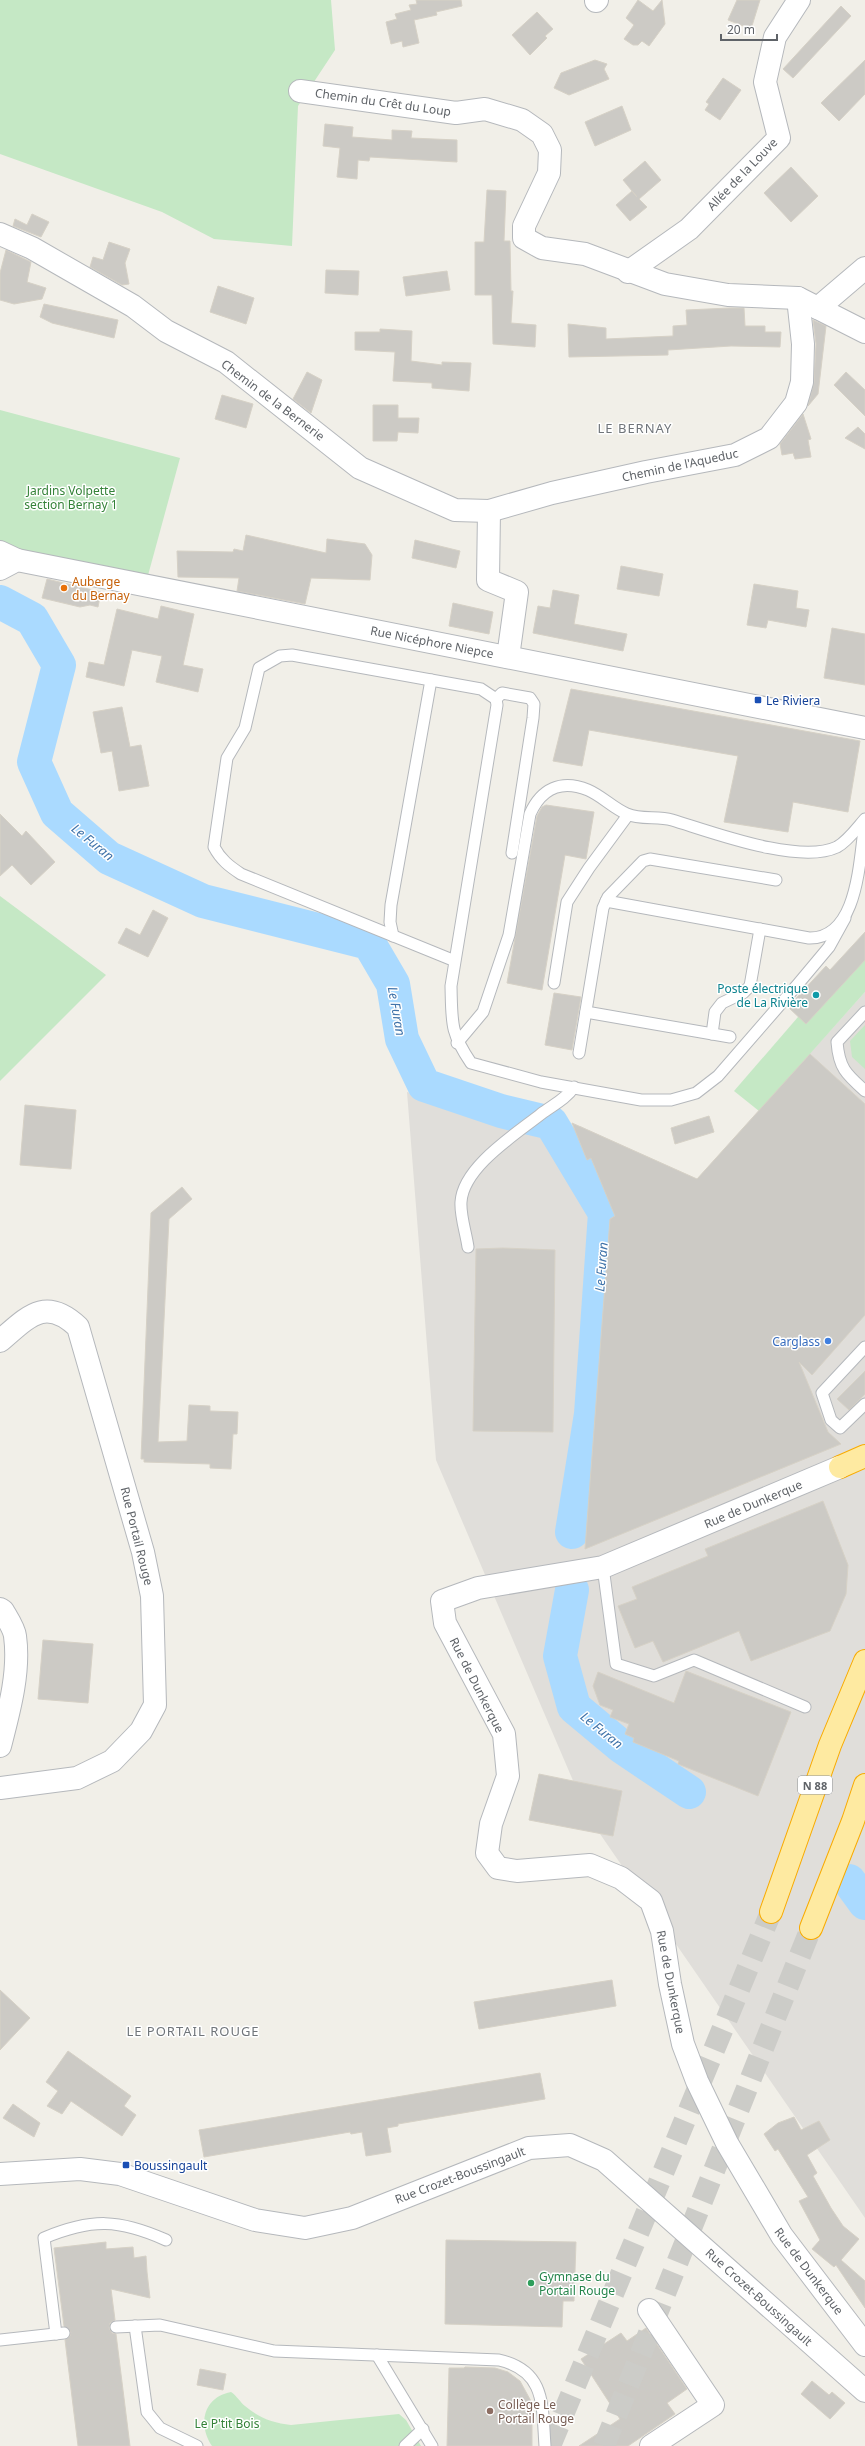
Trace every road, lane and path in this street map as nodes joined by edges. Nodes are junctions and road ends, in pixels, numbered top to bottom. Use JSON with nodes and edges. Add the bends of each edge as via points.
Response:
{"nodes":[{"id":1,"x":799,"y":0,"type":"edge"},
{"id":2,"x":300,"y":91,"type":"dead end"},
{"id":3,"x":0,"y":234,"type":"edge"},
{"id":4,"x":865,"y":268,"type":"edge"},
{"id":5,"x":628,"y":272,"type":"junction"},
{"id":6,"x":798,"y":298,"type":"junction"},
{"id":7,"x":818,"y":308,"type":"junction"},
{"id":8,"x":865,"y":332,"type":"edge"},
{"id":9,"x":489,"y":510,"type":"junction"},
{"id":10,"x":6,"y":560,"type":"edge"},
{"id":11,"x":508,"y":657,"type":"junction"},
{"id":12,"x":431,"y":680,"type":"junction"},
{"id":13,"x":496,"y":699,"type":"junction"},
{"id":14,"x":865,"y":728,"type":"edge"},
{"id":15,"x":628,"y":815,"type":"junction"},
{"id":16,"x":865,"y":819,"type":"edge"},
{"id":17,"x":865,"y":823,"type":"edge"},
{"id":18,"x":863,"y":847,"type":"edge"},
{"id":19,"x":512,"y":853,"type":"dead end"},
{"id":20,"x":776,"y":880,"type":"dead end"},
{"id":21,"x":606,"y":901,"type":"junction"},
{"id":22,"x":845,"y":918,"type":"junction"},
{"id":23,"x":760,"y":929,"type":"junction"},
{"id":24,"x":393,"y":936,"type":"junction"},
{"id":25,"x":455,"y":961,"type":"junction"},
{"id":26,"x":554,"y":983,"type":"dead end"},
{"id":27,"x":586,"y":1012,"type":"junction"},
{"id":28,"x":865,"y":1012,"type":"edge"},
{"id":29,"x":712,"y":1034,"type":"junction"},
{"id":30,"x":730,"y":1037,"type":"dead end"},
{"id":31,"x":457,"y":1043,"type":"junction"},
{"id":32,"x":579,"y":1053,"type":"dead end"},
{"id":33,"x":574,"y":1087,"type":"junction"},
{"id":34,"x":865,"y":1091,"type":"edge"},
{"id":35,"x":468,"y":1247,"type":"dead end"},
{"id":36,"x":0,"y":1341,"type":"edge"},
{"id":37,"x":865,"y":1347,"type":"edge"},
{"id":38,"x":865,"y":1404,"type":"edge"},
{"id":39,"x":865,"y":1444,"type":"edge"},
{"id":40,"x":865,"y":1456,"type":"edge"},
{"id":41,"x":840,"y":1467,"type":"junction"},
{"id":42,"x":865,"y":1469,"type":"edge"},
{"id":43,"x":603,"y":1566,"type":"junction"},
{"id":44,"x":0,"y":1609,"type":"edge"},
{"id":45,"x":865,"y":1661,"type":"edge"},
{"id":46,"x":805,"y":1707,"type":"dead end"},
{"id":47,"x":0,"y":1746,"type":"edge"},
{"id":48,"x":865,"y":1785,"type":"edge"},
{"id":49,"x":0,"y":1788,"type":"edge"},
{"id":50,"x":865,"y":1795,"type":"edge"},
{"id":51,"x":853,"y":1821,"type":"junction"},
{"id":52,"x":771,"y":1912,"type":"tunnel mouth"},
{"id":53,"x":811,"y":1928,"type":"tunnel mouth"},
{"id":54,"x":0,"y":2174,"type":"edge"},
{"id":55,"x":166,"y":2240,"type":"dead end"},
{"id":56,"x":649,"y":2310,"type":"dead end"},
{"id":57,"x":135,"y":2326,"type":"junction"},
{"id":58,"x":116,"y":2327,"type":"dead end"},
{"id":59,"x":0,"y":2340,"type":"edge"},
{"id":60,"x":865,"y":2345,"type":"edge"},
{"id":61,"x":377,"y":2355,"type":"junction"},
{"id":62,"x":865,"y":2391,"type":"edge"},
{"id":63,"x":423,"y":2428,"type":"junction"},
{"id":64,"x":197,"y":2446,"type":"edge"},
{"id":65,"x":405,"y":2446,"type":"edge"},
{"id":66,"x":432,"y":2446,"type":"edge"},
{"id":67,"x":545,"y":2446,"type":"edge"},
{"id":68,"x":651,"y":2446,"type":"edge"}],
"edges":[{"from":1,"to":5,"type":"street","name":"Allée de la Louve","via":[[775,36],[765,82],[779,138],[689,229]]},
{"from":2,"to":5,"type":"street","name":"Chemin du Crêt du Loup","via":[[456,113],[485,109],[522,120],[542,134],[550,150],[549,173],[524,226],[524,238],[542,248],[585,254]]},
{"from":3,"to":9,"type":"street","name":"Chemin de la Bernerie","via":[[32,248],[126,302],[166,330],[226,362],[360,468],[454,510]]},
{"from":4,"to":7,"type":"street"},
{"from":5,"to":6,"type":"street","name":"Chemin du Crêt du Loup","via":[[665,284],[728,296]]},
{"from":6,"to":7,"type":"street","name":"Chemin du Crêt du Loup"},
{"from":6,"to":9,"type":"street","name":"Chemin de l'Aqueduc","via":[[803,344],[802,382],[796,403],[768,438],[735,456],[646,472]]},
{"from":7,"to":8,"type":"street","name":"Chemin du Crêt du Loup"},
{"from":9,"to":11,"type":"street","via":[[488,580],[517,592]]},
{"from":10,"to":11,"type":"street","name":"Rue Nicéphore Niepce"},
{"from":11,"to":14,"type":"street","name":"Rue Nicéphore Niepce"},
{"from":12,"to":13,"type":"lane","via":[[481,688]]},
{"from":12,"to":24,"type":"lane","via":[[391,906],[390,922]]},
{"from":12,"to":24,"type":"lane","via":[[292,655],[280,656],[259,668],[246,728],[227,758],[214,847],[228,866],[241,874]]},
{"from":13,"to":19,"type":"lane","via":[[502,693],[530,698],[534,704]]},
{"from":13,"to":25,"type":"lane","via":[[496,713]]},
{"from":15,"to":16,"type":"lane","via":[[670,820],[728,839],[817,853],[838,846]]},
{"from":15,"to":26,"type":"lane","via":[[567,902]]},
{"from":15,"to":31,"type":"lane","via":[[589,790],[571,786],[552,788],[536,799],[530,814],[509,935],[483,1012]]},
{"from":17,"to":18,"type":"lane"},
{"from":18,"to":22,"type":"lane","via":[[852,904]]},
{"from":20,"to":21,"type":"lane","via":[[650,859],[643,861]]},
{"from":21,"to":23,"type":"lane"},
{"from":21,"to":27,"type":"lane"},
{"from":22,"to":23,"type":"lane","via":[[824,936],[815,938]]},
{"from":22,"to":33,"type":"lane","via":[[829,947],[798,984],[718,1076],[696,1093],[671,1100],[641,1100]]},
{"from":23,"to":29,"type":"lane","via":[[750,986],[743,993],[722,1003],[715,1012]]},
{"from":24,"to":25,"type":"lane"},
{"from":25,"to":31,"type":"lane","via":[[451,986],[452,1018]]},
{"from":27,"to":29,"type":"lane"},
{"from":27,"to":32,"type":"lane"},
{"from":28,"to":34,"type":"lane","via":[[837,1042],[838,1060],[847,1075]]},
{"from":29,"to":30,"type":"lane"},
{"from":31,"to":33,"type":"lane","via":[[471,1063],[541,1082]]},
{"from":33,"to":35,"type":"lane","via":[[567,1097],[523,1128],[474,1170],[461,1202]]},
{"from":36,"to":49,"type":"street","name":"Rue Portail Rouge","via":[[29,1316],[47,1310],[65,1315],[78,1327],[143,1552],[152,1596],[155,1705],[141,1731],[112,1761],[77,1778]]},
{"from":37,"to":38,"type":"lane","via":[[822,1392],[831,1420],[840,1428]]},
{"from":39,"to":41,"type":"lane","name":"Rue de Dunkerque"},
{"from":40,"to":41,"type":"highway"},
{"from":41,"to":42,"type":"highway"},
{"from":41,"to":43,"type":"street","name":"Rue de Dunkerque"},
{"from":43,"to":46,"type":"lane","via":[[616,1664],[654,1676],[694,1660]]},
{"from":43,"to":60,"type":"street","name":"Rue de Dunkerque","via":[[478,1588],[442,1601],[445,1623],[504,1734],[508,1776],[491,1824],[487,1853],[498,1868],[517,1871],[590,1865],[621,1878],[651,1901],[662,1931],[683,2044],[697,2081],[727,2143],[782,2236]]},
{"from":44,"to":47,"type":"street","via":[[15,1635],[11,1704]]},
{"from":45,"to":52,"type":"highway","number":"N 88","via":[[830,1745]]},
{"from":48,"to":51,"type":"highway"},
{"from":50,"to":51,"type":"highway"},
{"from":51,"to":53,"type":"highway"},
{"from":54,"to":62,"type":"street","name":"Rue Crozet-Boussingault","via":[[80,2169],[120,2174],[255,2220],[305,2228],[352,2218],[529,2148],[570,2145],[604,2160]]},
{"from":55,"to":59,"type":"lane","via":[[117,2223],[70,2227],[44,2238],[60,2334]]},
{"from":56,"to":68,"type":"street","via":[[713,2405]]},
{"from":57,"to":58,"type":"lane"},
{"from":57,"to":61,"type":"lane","via":[[160,2325],[274,2350]]},
{"from":57,"to":64,"type":"lane","via":[[147,2412],[160,2428]]},
{"from":61,"to":63,"type":"lane"},
{"from":61,"to":67,"type":"lane","via":[[499,2360],[514,2363],[528,2372],[537,2387],[542,2406]]},
{"from":63,"to":65,"type":"lane"},
{"from":63,"to":66,"type":"lane"}]}
